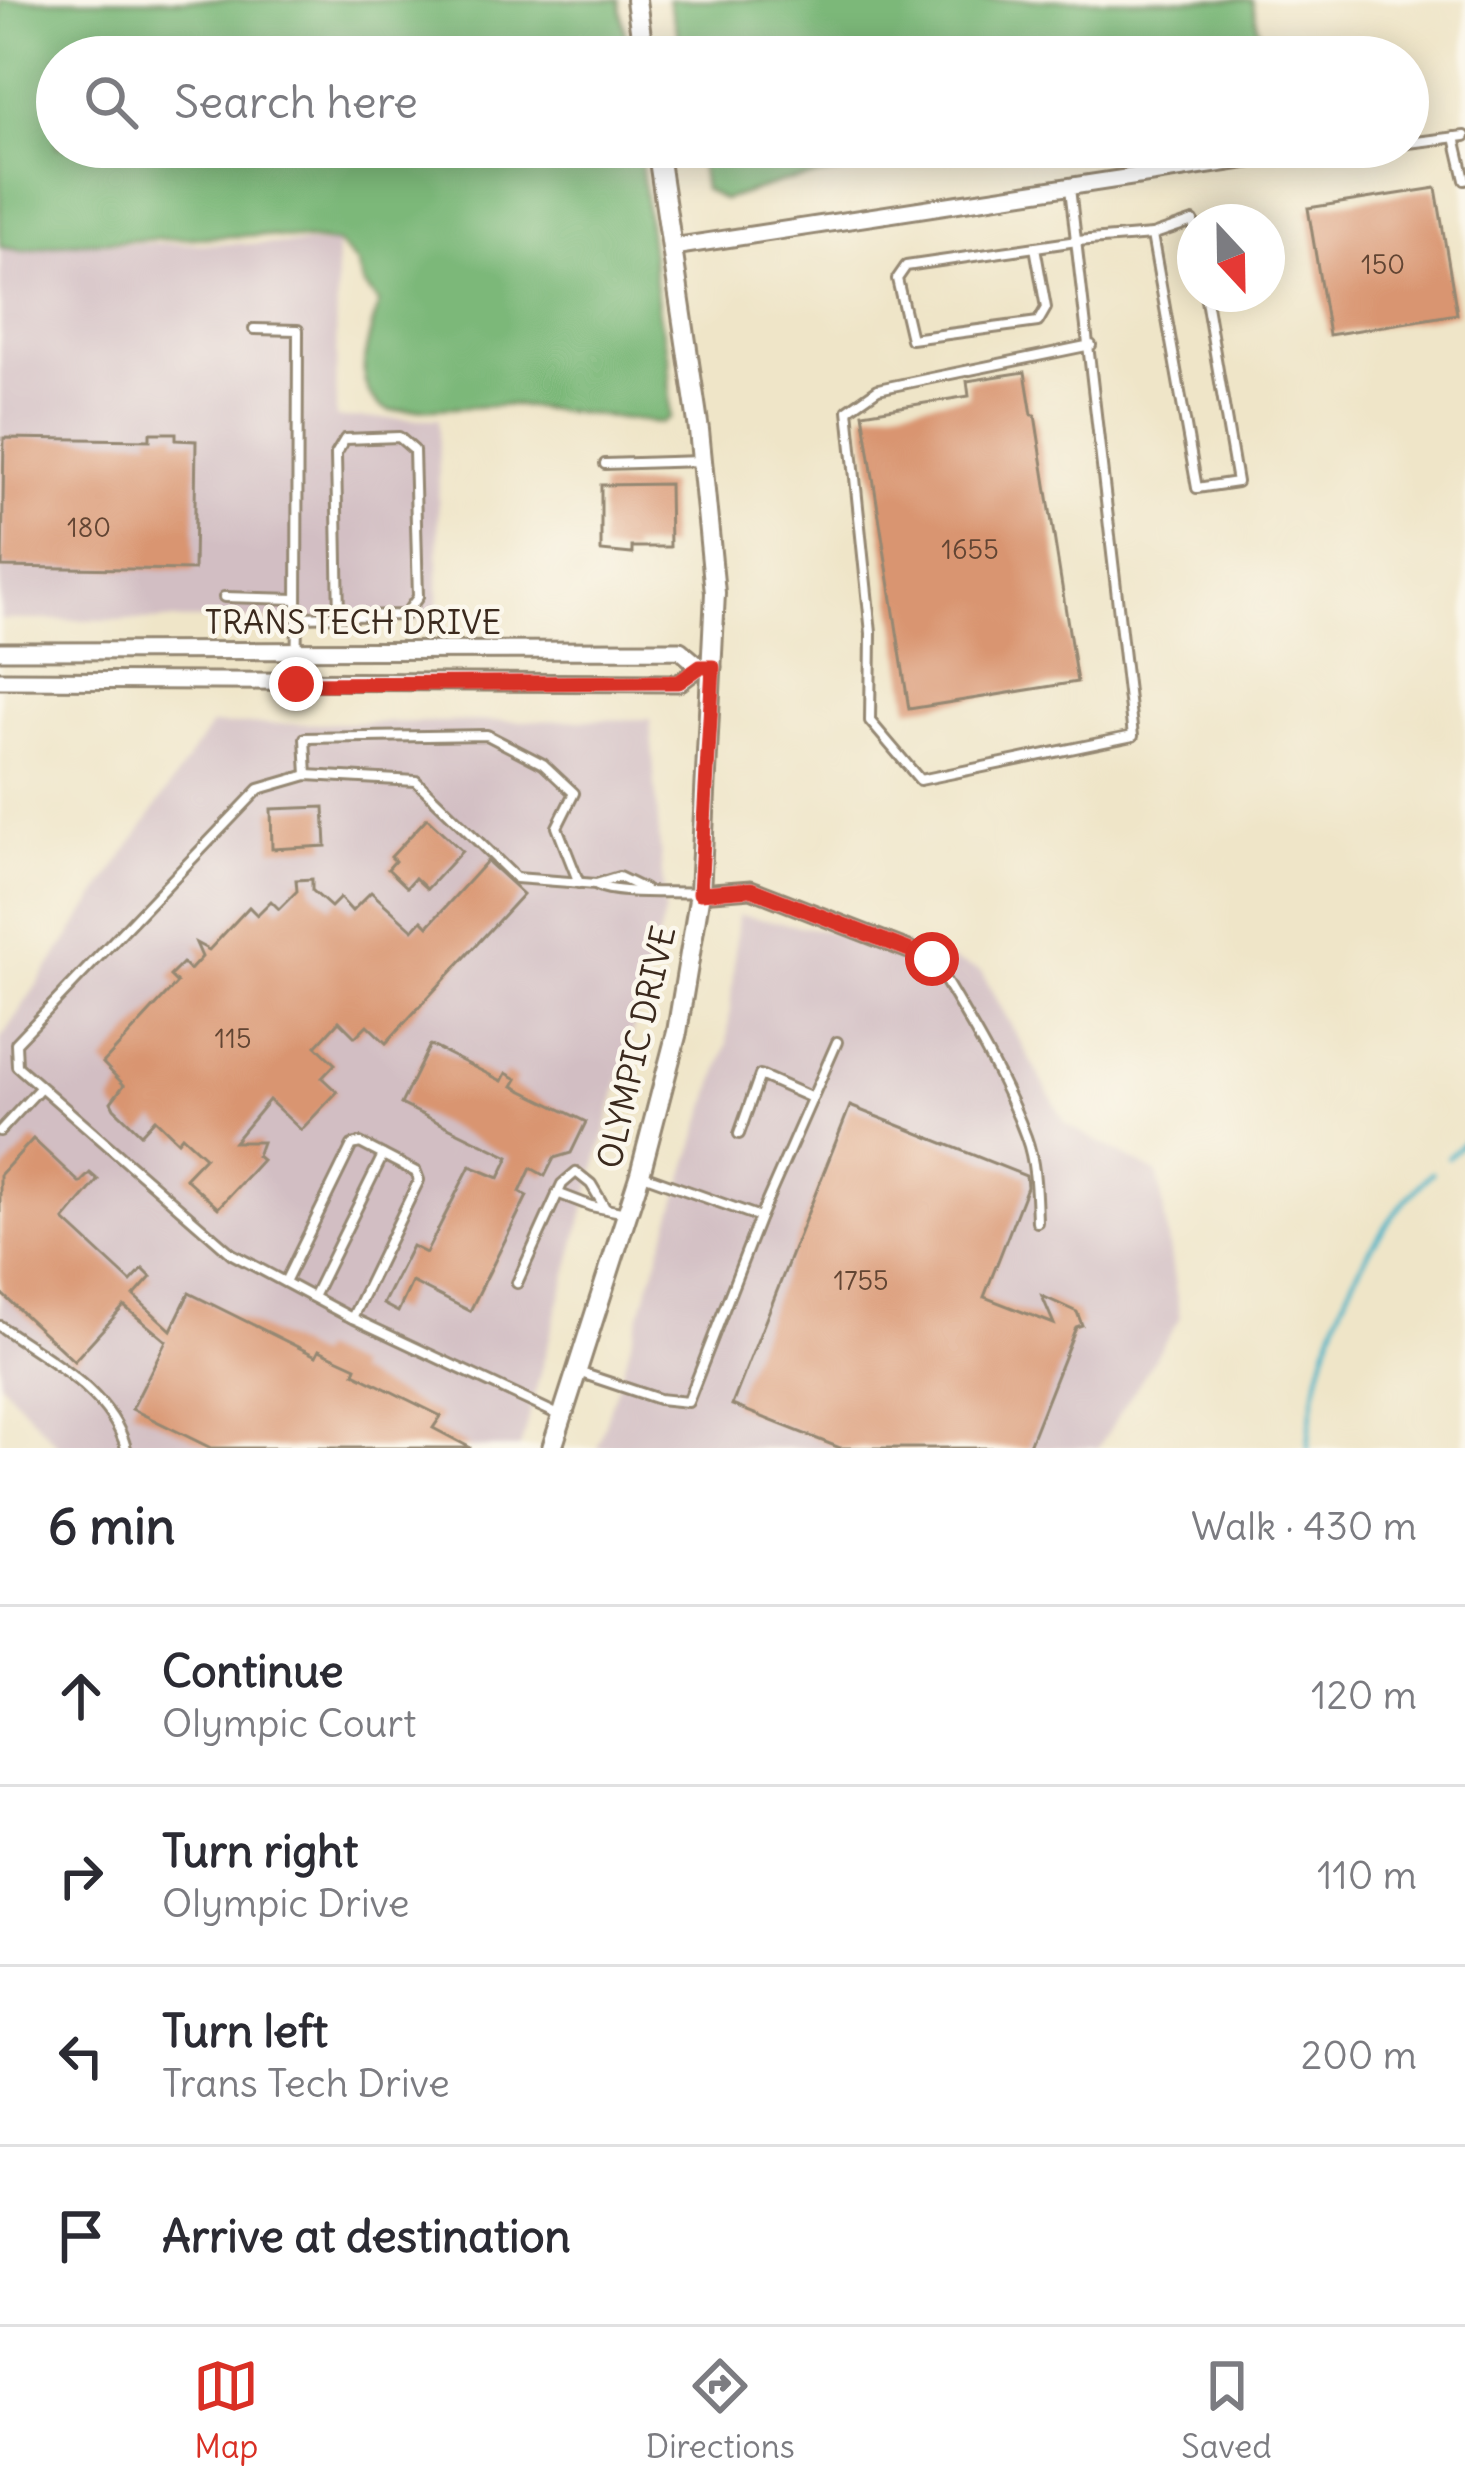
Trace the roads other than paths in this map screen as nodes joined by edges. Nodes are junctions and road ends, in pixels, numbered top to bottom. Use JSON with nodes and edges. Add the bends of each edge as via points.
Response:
{"nodes":[{"id":1,"x":636,"y":0,"type":"edge"},
{"id":2,"x":641,"y":36,"type":"edge"},
{"id":3,"x":1460,"y":137,"type":"edge"},
{"id":4,"x":1429,"y":141,"type":"edge"},
{"id":5,"x":660,"y":168,"type":"edge"},
{"id":6,"x":1189,"y":168,"type":"edge"},
{"id":7,"x":1465,"y":180,"type":"edge"},
{"id":8,"x":1070,"y":186,"type":"junction"},
{"id":9,"x":1177,"y":227,"type":"edge"},
{"id":10,"x":1152,"y":236,"type":"junction"},
{"id":11,"x":1077,"y":241,"type":"junction"},
{"id":12,"x":673,"y":247,"type":"junction"},
{"id":13,"x":1035,"y":247,"type":"junction"},
{"id":14,"x":1208,"y":312,"type":"edge"},
{"id":15,"x":254,"y":329,"type":"dead end"},
{"id":16,"x":1090,"y":345,"type":"junction"},
{"id":17,"x":703,"y":460,"type":"junction"},
{"id":18,"x":605,"y":464,"type":"dead end"},
{"id":19,"x":224,"y":597,"type":"dead end"},
{"id":20,"x":297,"y":599,"type":"junction"},
{"id":21,"x":339,"y":616,"type":"junction"},
{"id":22,"x":297,"y":617,"type":"junction"},
{"id":23,"x":0,"y":652,"type":"edge"},
{"id":24,"x":296,"y":653,"type":"junction"},
{"id":25,"x":104,"y":654,"type":"junction"},
{"id":26,"x":706,"y":667,"type":"junction"},
{"id":27,"x":0,"y":680,"type":"edge"},
{"id":28,"x":104,"y":682,"type":"junction"},
{"id":29,"x":296,"y":684,"type":"junction"},
{"id":30,"x":307,"y":775,"type":"junction"},
{"id":31,"x":579,"y":883,"type":"junction"},
{"id":32,"x":700,"y":893,"type":"junction"},
{"id":33,"x":932,"y":959,"type":"joint"},
{"id":34,"x":837,"y":1042,"type":"dead end"},
{"id":35,"x":40,"y":1088,"type":"junction"},
{"id":36,"x":812,"y":1098,"type":"junction"},
{"id":37,"x":0,"y":1130,"type":"edge"},
{"id":38,"x":739,"y":1133,"type":"dead end"},
{"id":39,"x":383,"y":1155,"type":"junction"},
{"id":40,"x":640,"y":1174,"type":"junction"},
{"id":41,"x":557,"y":1193,"type":"junction"},
{"id":42,"x":604,"y":1206,"type":"junction"},
{"id":43,"x":627,"y":1213,"type":"junction"},
{"id":44,"x":760,"y":1217,"type":"junction"},
{"id":45,"x":1037,"y":1222,"type":"dead end"},
{"id":46,"x":285,"y":1282,"type":"junction"},
{"id":47,"x":517,"y":1283,"type":"dead end"},
{"id":48,"x":313,"y":1297,"type":"junction"},
{"id":49,"x":352,"y":1318,"type":"junction"},
{"id":50,"x":0,"y":1326,"type":"edge"},
{"id":51,"x":576,"y":1372,"type":"junction"},
{"id":52,"x":562,"y":1416,"type":"junction"},
{"id":53,"x":126,"y":1448,"type":"edge"},
{"id":54,"x":552,"y":1448,"type":"edge"}],
"edges":[{"from":1,"to":2,"type":"street"},
{"from":3,"to":4,"type":"lane"},
{"from":3,"to":7,"type":"lane"},
{"from":5,"to":12,"type":"street","name":"OLYMPIC DRIVE"},
{"from":6,"to":8,"type":"street"},
{"from":8,"to":11,"type":"lane"},
{"from":8,"to":12,"type":"street"},
{"from":9,"to":10,"type":"lane"},
{"from":10,"to":11,"type":"lane"},
{"from":10,"to":14,"type":"lane","via":[[1197,488],[1237,482]]},
{"from":11,"to":13,"type":"lane"},
{"from":11,"to":16,"type":"lane"},
{"from":12,"to":17,"type":"street","name":"OLYMPIC DRIVE"},
{"from":13,"to":13,"type":"lane","via":[[906,266],[897,280],[910,339],[1038,322],[1046,308]]},
{"from":15,"to":20,"type":"lane","via":[[298,330]]},
{"from":16,"to":16,"type":"lane","via":[[1133,736],[920,780],[870,721],[871,633],[848,410],[878,389]]},
{"from":17,"to":18,"type":"lane"},
{"from":17,"to":26,"type":"street","name":"OLYMPIC DRIVE","via":[[716,593]]},
{"from":19,"to":20,"type":"lane"},
{"from":20,"to":22,"type":"lane"},
{"from":21,"to":21,"type":"lane","via":[[405,615],[418,597],[414,450],[399,437],[344,439],[336,454]]},
{"from":21,"to":22,"type":"lane"},
{"from":22,"to":24,"type":"lane"},
{"from":23,"to":25,"type":"street","name":"TRANS TECH DRIVE"},
{"from":24,"to":25,"type":"street","name":"TRANS TECH DRIVE"},
{"from":24,"to":26,"type":"street","name":"TRANS TECH DRIVE","via":[[680,650]]},
{"from":24,"to":29,"type":"lane"},
{"from":25,"to":28,"type":"street"},
{"from":26,"to":29,"type":"street","name":"TRANS TECH DRIVE","via":[[679,682]]},
{"from":26,"to":32,"type":"street","name":"OLYMPIC DRIVE"},
{"from":27,"to":28,"type":"street","name":"TRANS TECH DRIVE"},
{"from":28,"to":29,"type":"street","name":"TRANS TECH DRIVE"},
{"from":30,"to":31,"type":"lane","via":[[416,781],[516,878]]},
{"from":30,"to":31,"type":"lane","via":[[305,738],[487,735],[543,764],[574,793],[556,827]]},
{"from":30,"to":35,"type":"lane","via":[[259,789],[16,1043],[16,1066]]},
{"from":31,"to":32,"type":"lane","via":[[619,877],[644,889]]},
{"from":32,"to":33,"type":"street","via":[[751,889]]},
{"from":32,"to":40,"type":"street","name":"OLYMPIC DRIVE","via":[[677,1032]]},
{"from":33,"to":45,"type":"lane","via":[[1027,1140]]},
{"from":34,"to":36,"type":"lane"},
{"from":35,"to":37,"type":"lane"},
{"from":35,"to":46,"type":"lane","via":[[232,1254]]},
{"from":36,"to":38,"type":"lane","via":[[760,1075]]},
{"from":36,"to":44,"type":"lane"},
{"from":39,"to":46,"type":"lane","via":[[352,1145]]},
{"from":39,"to":48,"type":"lane"},
{"from":39,"to":49,"type":"lane","via":[[419,1180]]},
{"from":40,"to":43,"type":"street","name":"OLYMPIC DRIVE"},
{"from":40,"to":44,"type":"lane"},
{"from":41,"to":42,"type":"lane"},
{"from":41,"to":42,"type":"lane","via":[[576,1172]]},
{"from":41,"to":47,"type":"lane"},
{"from":42,"to":43,"type":"lane"},
{"from":43,"to":51,"type":"street","name":"OLYMPIC DRIVE"},
{"from":44,"to":51,"type":"lane","via":[[688,1402]]},
{"from":46,"to":48,"type":"lane"},
{"from":48,"to":49,"type":"lane"},
{"from":49,"to":52,"type":"lane"},
{"from":50,"to":53,"type":"lane","via":[[96,1395]]},
{"from":51,"to":52,"type":"street","name":"OLYMPIC DRIVE"},
{"from":52,"to":54,"type":"street","name":"OLYMPIC DRIVE"}]}
